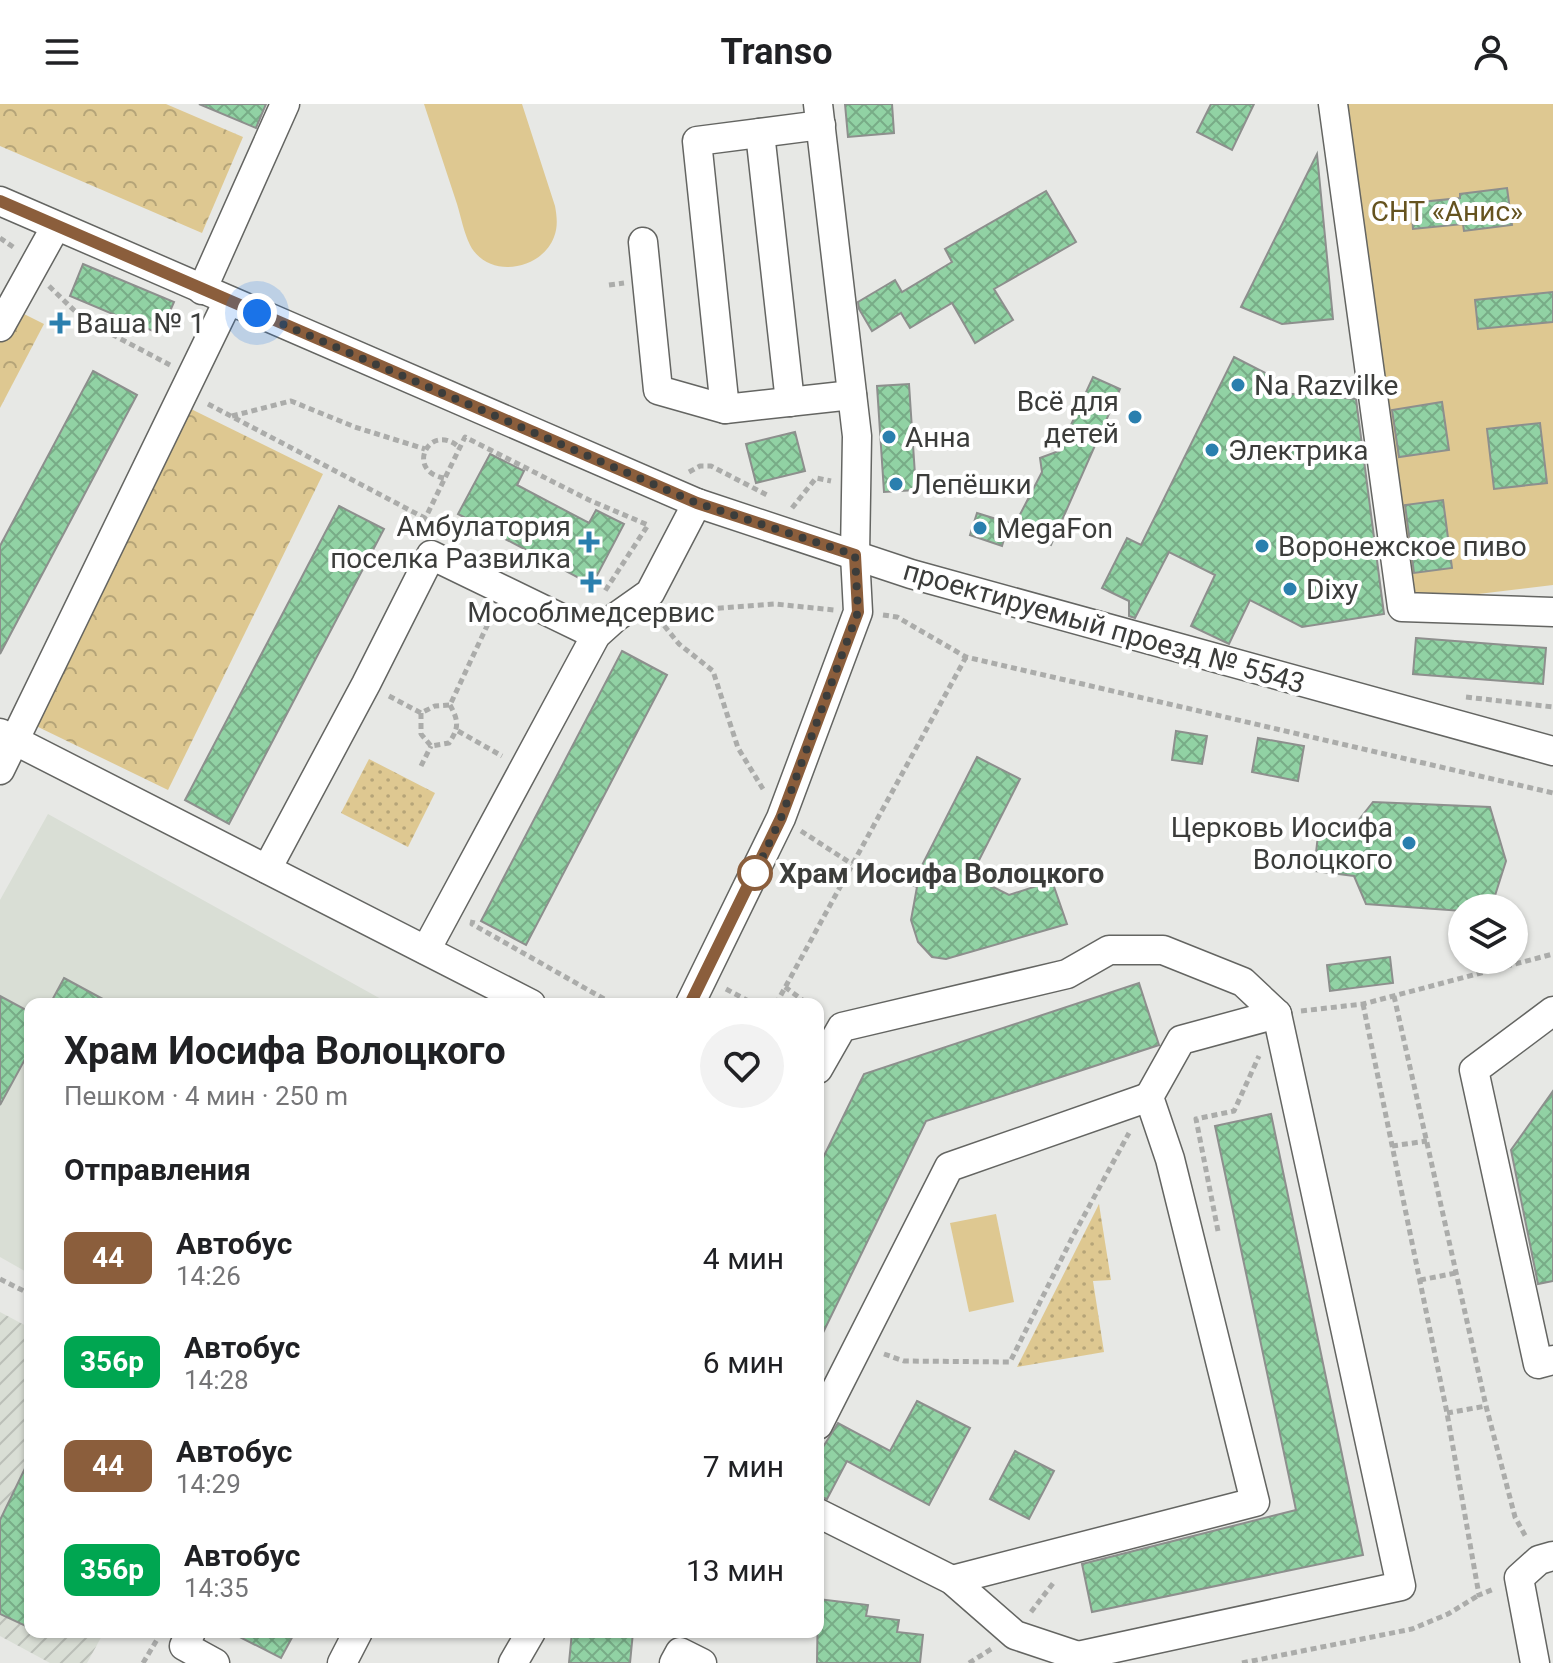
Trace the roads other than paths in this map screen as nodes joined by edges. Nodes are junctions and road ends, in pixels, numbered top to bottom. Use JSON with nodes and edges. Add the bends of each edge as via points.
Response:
{"nodes":[{"id":1,"x":285,"y":104,"type":"edge"},
{"id":2,"x":1333,"y":104,"type":"edge"},
{"id":3,"x":820,"y":115,"type":"edge"},
{"id":4,"x":760,"y":133,"type":"junction"},
{"id":5,"x":0,"y":201,"type":"edge"},
{"id":6,"x":56,"y":226,"type":"junction"},
{"id":7,"x":643,"y":242,"type":"dead end"},
{"id":8,"x":202,"y":290,"type":"junction"},
{"id":9,"x":228,"y":301,"type":"junction"},
{"id":10,"x":0,"y":327,"type":"edge"},
{"id":11,"x":852,"y":395,"type":"junction"},
{"id":12,"x":790,"y":402,"type":"junction"},
{"id":13,"x":725,"y":409,"type":"junction"},
{"id":14,"x":697,"y":503,"type":"junction"},
{"id":15,"x":855,"y":555,"type":"junction"},
{"id":16,"x":1553,"y":612,"type":"edge"},
{"id":17,"x":596,"y":635,"type":"junction"},
{"id":18,"x":8,"y":737,"type":"edge"},
{"id":19,"x":1553,"y":749,"type":"edge"},
{"id":20,"x":0,"y":770,"type":"edge"},
{"id":21,"x":267,"y":869,"type":"junction"},
{"id":22,"x":426,"y":950,"type":"junction"},
{"id":23,"x":512,"y":998,"type":"edge"},
{"id":24,"x":693,"y":998,"type":"edge"},
{"id":25,"x":1553,"y":1011,"type":"edge"},
{"id":26,"x":1277,"y":1014,"type":"junction"},
{"id":27,"x":824,"y":1058,"type":"edge"},
{"id":28,"x":1149,"y":1097,"type":"junction"},
{"id":29,"x":1553,"y":1360,"type":"edge"},
{"id":30,"x":824,"y":1413,"type":"edge"},
{"id":31,"x":824,"y":1516,"type":"edge"},
{"id":32,"x":1553,"y":1556,"type":"edge"},
{"id":33,"x":952,"y":1580,"type":"junction"},
{"id":34,"x":188,"y":1638,"type":"edge"},
{"id":35,"x":355,"y":1638,"type":"edge"},
{"id":36,"x":528,"y":1638,"type":"edge"},
{"id":37,"x":1076,"y":1660,"type":"edge"},
{"id":38,"x":215,"y":1663,"type":"edge"},
{"id":39,"x":342,"y":1663,"type":"edge"},
{"id":40,"x":513,"y":1663,"type":"edge"},
{"id":41,"x":674,"y":1663,"type":"edge"},
{"id":42,"x":702,"y":1663,"type":"edge"},
{"id":43,"x":1535,"y":1663,"type":"edge"}],
"edges":[{"from":1,"to":8,"type":"street"},
{"from":2,"to":16,"type":"street","via":[[1402,607]]},
{"from":3,"to":4,"type":"street"},
{"from":3,"to":11,"type":"street"},
{"from":4,"to":12,"type":"street"},
{"from":4,"to":13,"type":"street","via":[[697,141]]},
{"from":5,"to":6,"type":"street","name":"проектируемый проезд № 5543"},
{"from":6,"to":8,"type":"street","name":"проектируемый проезд № 5543"},
{"from":6,"to":10,"type":"street"},
{"from":7,"to":13,"type":"street","via":[[658,390]]},
{"from":8,"to":9,"type":"street","name":"проектируемый проезд № 5543"},
{"from":9,"to":14,"type":"street","name":"проектируемый проезд № 5543"},
{"from":9,"to":18,"type":"street"},
{"from":11,"to":12,"type":"street"},
{"from":11,"to":15,"type":"street","via":[[857,436]]},
{"from":12,"to":13,"type":"street"},
{"from":14,"to":15,"type":"street","name":"проектируемый проезд № 5543"},
{"from":14,"to":17,"type":"street","via":[[650,593]]},
{"from":15,"to":19,"type":"street","name":"проектируемый проезд № 5543"},
{"from":15,"to":24,"type":"street","via":[[858,612],[781,818]]},
{"from":17,"to":21,"type":"street","via":[[431,555]]},
{"from":17,"to":22,"type":"street"},
{"from":18,"to":20,"type":"street"},
{"from":18,"to":21,"type":"street"},
{"from":21,"to":22,"type":"street"},
{"from":22,"to":23,"type":"street"},
{"from":25,"to":29,"type":"street","via":[[1474,1070],[1538,1364]]},
{"from":26,"to":27,"type":"street","via":[[1243,982],[1163,950],[1109,950],[1067,974],[842,1027]]},
{"from":26,"to":28,"type":"street","via":[[1181,1040]]},
{"from":26,"to":37,"type":"street","via":[[1401,1586]]},
{"from":28,"to":30,"type":"street","via":[[949,1167]]},
{"from":28,"to":33,"type":"street","via":[[1170,1159],[1255,1502]]},
{"from":31,"to":33,"type":"street"},
{"from":32,"to":43,"type":"street","via":[[1539,1560],[1519,1578]]},
{"from":33,"to":37,"type":"street","via":[[1015,1635]]},
{"from":34,"to":38,"type":"street","via":[[184,1646]]},
{"from":35,"to":39,"type":"street"},
{"from":36,"to":40,"type":"street"},
{"from":41,"to":42,"type":"street","via":[[680,1652]]}]}
